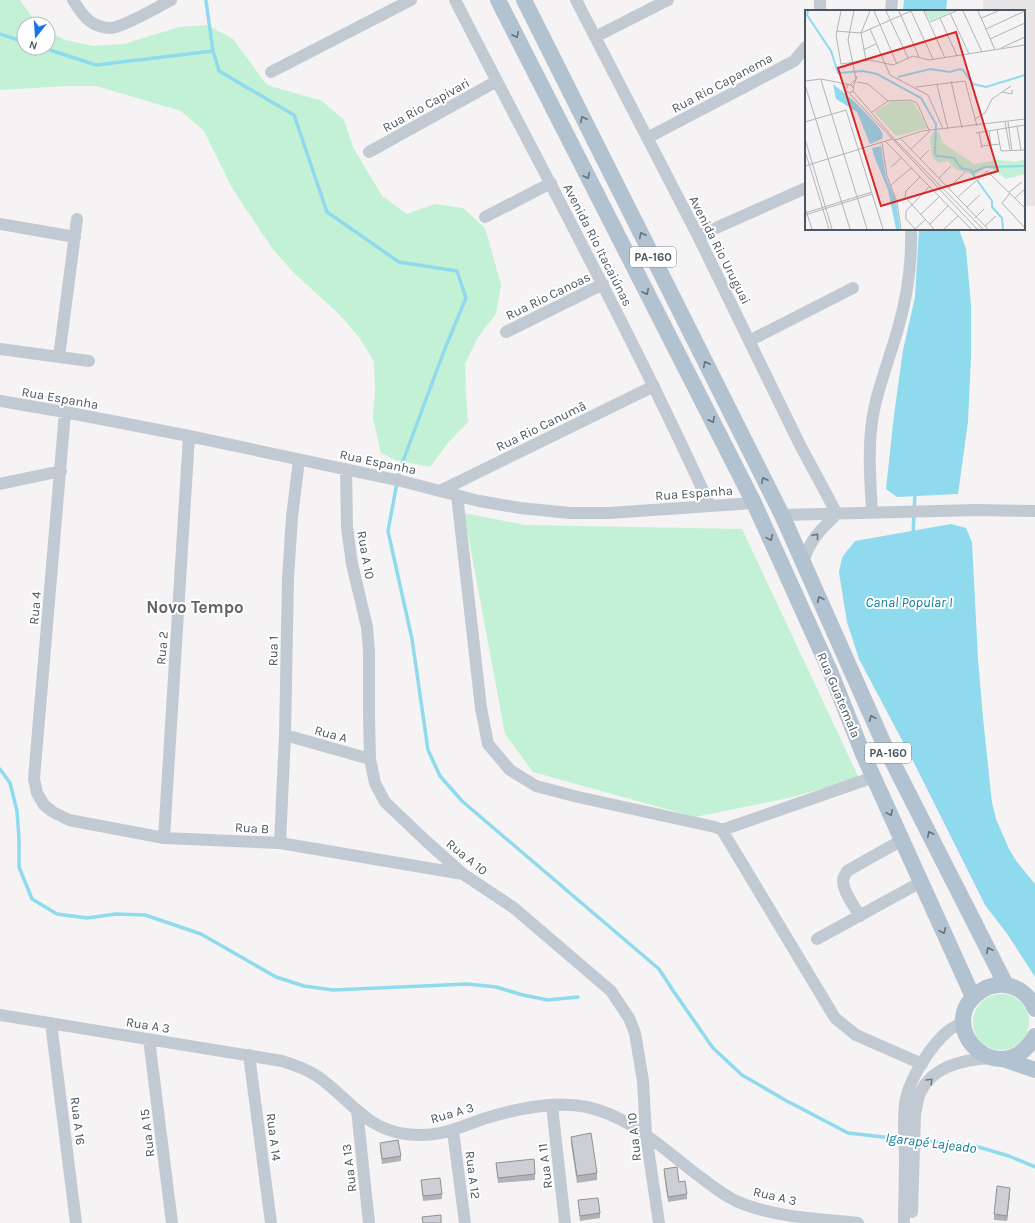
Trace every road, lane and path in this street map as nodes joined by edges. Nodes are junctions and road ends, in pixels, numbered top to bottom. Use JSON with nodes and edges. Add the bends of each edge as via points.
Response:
{"nodes":[{"id":1,"x":74,"y":0,"type":"edge"},
{"id":2,"x":171,"y":0,"type":"edge"},
{"id":3,"x":411,"y":0,"type":"edge"},
{"id":4,"x":455,"y":0,"type":"edge"},
{"id":5,"x":498,"y":0,"type":"edge"},
{"id":6,"x":524,"y":0,"type":"edge"},
{"id":7,"x":576,"y":0,"type":"edge"},
{"id":8,"x":668,"y":0,"type":"edge"},
{"id":9,"x":892,"y":0,"type":"edge"},
{"id":10,"x":891,"y":10,"type":"edge"},
{"id":11,"x":595,"y":37,"type":"junction"},
{"id":12,"x":805,"y":48,"type":"edge"},
{"id":13,"x":271,"y":72,"type":"dead end"},
{"id":14,"x":497,"y":82,"type":"junction"},
{"id":15,"x":647,"y":138,"type":"junction"},
{"id":16,"x":370,"y":152,"type":"dead end"},
{"id":17,"x":551,"y":183,"type":"junction"},
{"id":18,"x":805,"y":188,"type":"edge"},
{"id":19,"x":485,"y":217,"type":"dead end"},
{"id":20,"x":77,"y":220,"type":"dead end"},
{"id":21,"x":0,"y":224,"type":"edge"},
{"id":22,"x":911,"y":230,"type":"edge"},
{"id":23,"x":698,"y":236,"type":"junction"},
{"id":24,"x":75,"y":237,"type":"junction"},
{"id":25,"x":602,"y":284,"type":"junction"},
{"id":26,"x":853,"y":288,"type":"dead end"},
{"id":27,"x":506,"y":332,"type":"dead end"},
{"id":28,"x":749,"y":341,"type":"junction"},
{"id":29,"x":0,"y":348,"type":"edge"},
{"id":30,"x":59,"y":357,"type":"junction"},
{"id":31,"x":89,"y":361,"type":"dead end"},
{"id":32,"x":654,"y":386,"type":"junction"},
{"id":33,"x":0,"y":401,"type":"edge"},
{"id":34,"x":65,"y":412,"type":"junction"},
{"id":35,"x":189,"y":436,"type":"junction"},
{"id":36,"x":299,"y":460,"type":"junction"},
{"id":37,"x":346,"y":469,"type":"junction"},
{"id":38,"x":61,"y":471,"type":"junction"},
{"id":39,"x":0,"y":484,"type":"edge"},
{"id":40,"x":440,"y":491,"type":"junction"},
{"id":41,"x":457,"y":495,"type":"junction"},
{"id":42,"x":754,"y":503,"type":"junction"},
{"id":43,"x":710,"y":506,"type":"junction"},
{"id":44,"x":1035,"y":511,"type":"edge"},
{"id":45,"x":872,"y":512,"type":"junction"},
{"id":46,"x":837,"y":514,"type":"junction"},
{"id":47,"x":782,"y":515,"type":"junction"},
{"id":48,"x":803,"y":562,"type":"junction"},
{"id":49,"x":848,"y":663,"type":"junction"},
{"id":50,"x":830,"y":671,"type":"junction"},
{"id":51,"x":285,"y":736,"type":"junction"},
{"id":52,"x":370,"y":759,"type":"junction"},
{"id":53,"x":874,"y":777,"type":"junction"},
{"id":54,"x":44,"y":805,"type":"joint"},
{"id":55,"x":722,"y":830,"type":"junction"},
{"id":56,"x":164,"y":838,"type":"junction"},
{"id":57,"x":902,"y":840,"type":"junction"},
{"id":58,"x":280,"y":843,"type":"junction"},
{"id":59,"x":463,"y":874,"type":"junction"},
{"id":60,"x":921,"y":882,"type":"junction"},
{"id":61,"x":860,"y":916,"type":"junction"},
{"id":62,"x":817,"y":939,"type":"dead end"},
{"id":63,"x":1006,"y":985,"type":"junction"},
{"id":64,"x":973,"y":997,"type":"junction"},
{"id":65,"x":1035,"y":1009,"type":"edge"},
{"id":66,"x":0,"y":1015,"type":"edge"},
{"id":67,"x":964,"y":1021,"type":"junction"},
{"id":68,"x":51,"y":1023,"type":"junction"},
{"id":69,"x":1035,"y":1036,"type":"edge"},
{"id":70,"x":149,"y":1040,"type":"junction"},
{"id":71,"x":249,"y":1055,"type":"junction"},
{"id":72,"x":998,"y":1059,"type":"junction"},
{"id":73,"x":922,"y":1064,"type":"junction"},
{"id":74,"x":1035,"y":1070,"type":"edge"},
{"id":75,"x":552,"y":1106,"type":"junction"},
{"id":76,"x":357,"y":1110,"type":"junction"},
{"id":77,"x":453,"y":1131,"type":"junction"},
{"id":78,"x":646,"y":1135,"type":"junction"},
{"id":79,"x":910,"y":1137,"type":"junction"},
{"id":80,"x":910,"y":1160,"type":"junction"},
{"id":81,"x":797,"y":1220,"type":"edge"},
{"id":82,"x":76,"y":1223,"type":"edge"},
{"id":83,"x":172,"y":1223,"type":"edge"},
{"id":84,"x":271,"y":1223,"type":"edge"},
{"id":85,"x":370,"y":1223,"type":"edge"},
{"id":86,"x":465,"y":1223,"type":"edge"},
{"id":87,"x":565,"y":1223,"type":"edge"},
{"id":88,"x":659,"y":1223,"type":"edge"},
{"id":89,"x":858,"y":1223,"type":"edge"},
{"id":90,"x":904,"y":1223,"type":"edge"},
{"id":91,"x":912,"y":1223,"type":"edge"}],
"edges":[{"from":1,"to":2,"type":"street","via":[[91,23],[113,28],[126,24]]},
{"from":3,"to":13,"type":"street"},
{"from":4,"to":14,"type":"street","name":"Avenida Rio Itacaiúnas"},
{"from":5,"to":42,"type":"main road","number":"PA-160","one_way":true},
{"from":47,"to":6,"type":"main road","number":"PA-160","one_way":true},
{"from":7,"to":11,"type":"street","name":"Avenida Rio Uruguai"},
{"from":8,"to":11,"type":"street"},
{"from":9,"to":10,"type":"street"},
{"from":11,"to":15,"type":"street","name":"Avenida Rio Uruguai"},
{"from":12,"to":15,"type":"street","name":"Rua Rio Capanema","via":[[794,61]]},
{"from":14,"to":16,"type":"street","name":"Rua Rio Capivari"},
{"from":14,"to":17,"type":"street","name":"Avenida Rio Itacaiúnas"},
{"from":15,"to":23,"type":"street","name":"Avenida Rio Uruguai"},
{"from":17,"to":19,"type":"street"},
{"from":17,"to":25,"type":"street","name":"Avenida Rio Itacaiúnas"},
{"from":18,"to":23,"type":"street"},
{"from":20,"to":24,"type":"street"},
{"from":21,"to":24,"type":"street"},
{"from":22,"to":45,"type":"street","via":[[906,296],[875,406],[872,427],[869,465]]},
{"from":23,"to":28,"type":"street","name":"Avenida Rio Uruguai"},
{"from":24,"to":30,"type":"street"},
{"from":25,"to":27,"type":"street","name":"Rua Rio Canoas"},
{"from":25,"to":32,"type":"street","name":"Avenida Rio Itacaiúnas"},
{"from":26,"to":28,"type":"street"},
{"from":28,"to":46,"type":"street","name":"Avenida Rio Uruguai","via":[[799,444]]},
{"from":29,"to":30,"type":"street"},
{"from":30,"to":31,"type":"street"},
{"from":32,"to":40,"type":"street","name":"Rua Rio Canumã"},
{"from":32,"to":43,"type":"street","name":"Avenida Rio Itacaiúnas"},
{"from":33,"to":34,"type":"street","name":"Rua Espanha"},
{"from":34,"to":35,"type":"street","name":"Rua Espanha"},
{"from":34,"to":38,"type":"street","name":"Rua 4"},
{"from":35,"to":36,"type":"street","name":"Rua Espanha"},
{"from":35,"to":56,"type":"street","name":"Rua 2"},
{"from":36,"to":37,"type":"street","name":"Rua Espanha"},
{"from":36,"to":51,"type":"street","name":"Rua 1","via":[[288,578]]},
{"from":37,"to":40,"type":"street","name":"Rua Espanha"},
{"from":37,"to":52,"type":"street","name":"Rua A 10","via":[[347,527],[352,564],[367,627]]},
{"from":38,"to":39,"type":"street"},
{"from":38,"to":54,"type":"street","name":"Rua 4","via":[[34,779],[37,793]]},
{"from":40,"to":41,"type":"street","name":"Rua Espanha"},
{"from":41,"to":43,"type":"street","name":"Rua Espanha","via":[[520,508],[570,513]]},
{"from":41,"to":55,"type":"street","via":[[481,708],[488,744],[510,770],[536,786]]},
{"from":42,"to":43,"type":"street","name":"Rua Espanha"},
{"from":42,"to":50,"type":"main road","name":"Rua Guatemala","number":"PA-160","one_way":true},
{"from":44,"to":45,"type":"street"},
{"from":45,"to":46,"type":"street"},
{"from":46,"to":47,"type":"street"},
{"from":48,"to":46,"type":"street","one_way":true,"via":[[812,540]]},
{"from":47,"to":48,"type":"main road","name":"Rua Guatemala","number":"PA-160"},
{"from":49,"to":48,"type":"main road","name":"Rua Guatemala","number":"PA-160","one_way":true},
{"from":49,"to":50,"type":"main road"},
{"from":63,"to":49,"type":"main road","name":"Rua Guatemala","number":"PA-160","one_way":true,"via":[[887,751]]},
{"from":50,"to":53,"type":"main road","name":"Rua Guatemala","number":"PA-160"},
{"from":51,"to":52,"type":"street","name":"Rua A"},
{"from":51,"to":58,"type":"street","name":"Rua 1"},
{"from":52,"to":59,"type":"street","name":"Rua A 10","via":[[376,783],[385,802]]},
{"from":53,"to":55,"type":"street"},
{"from":53,"to":57,"type":"main road","name":"Rua Guatemala","number":"PA-160","one_way":true},
{"from":54,"to":56,"type":"street","name":"Rua B","via":[[69,820]]},
{"from":55,"to":73,"type":"street","via":[[835,1018],[856,1035]]},
{"from":56,"to":58,"type":"street","name":"Rua B"},
{"from":57,"to":60,"type":"main road","name":"Rua Guatemala","number":"PA-160"},
{"from":57,"to":61,"type":"street","via":[[847,871],[843,879],[844,886]]},
{"from":58,"to":59,"type":"street","name":"Rua B"},
{"from":59,"to":78,"type":"street","name":"Rua A 10","via":[[514,908],[611,991],[635,1032],[643,1082]]},
{"from":60,"to":61,"type":"street"},
{"from":60,"to":64,"type":"main road","name":"Rua Guatemala","number":"PA-160","one_way":true},
{"from":61,"to":62,"type":"street"},
{"from":63,"to":64,"type":"main road","via":[[982,989]]},
{"from":63,"to":65,"type":"main road","via":[[1017,988],[1026,995]]},
{"from":64,"to":67,"type":"main road","via":[[964,1013]]},
{"from":66,"to":68,"type":"street","name":"Rua A 3"},
{"from":67,"to":72,"type":"main road","via":[[964,1030],[972,1045],[978,1051]]},
{"from":67,"to":73,"type":"street","via":[[948,1031]]},
{"from":68,"to":70,"type":"street","name":"Rua A 3"},
{"from":68,"to":82,"type":"street","name":"Rua A 16"},
{"from":69,"to":72,"type":"main road","via":[[1023,1052],[1013,1057]]},
{"from":70,"to":71,"type":"street","name":"Rua A 3"},
{"from":70,"to":83,"type":"street","name":"Rua A 15"},
{"from":71,"to":76,"type":"street","name":"Rua A 3","via":[[304,1068],[319,1077]]},
{"from":71,"to":84,"type":"street","name":"Rua A 14"},
{"from":72,"to":74,"type":"main road"},
{"from":79,"to":72,"type":"street","one_way":true,"via":[[921,1091],[929,1080],[949,1066],[962,1061]]},
{"from":73,"to":79,"type":"street","via":[[906,1098],[904,1111]]},
{"from":75,"to":77,"type":"street","name":"Rua A 3","via":[[506,1112]]},
{"from":75,"to":78,"type":"street","name":"Rua A 3","via":[[587,1107],[610,1114]]},
{"from":75,"to":87,"type":"street","name":"Rua A 11"},
{"from":76,"to":77,"type":"street","name":"Rua A 3","via":[[369,1121],[404,1134],[438,1134]]},
{"from":76,"to":85,"type":"street","name":"Rua A 13"},
{"from":77,"to":86,"type":"street","name":"Rua A 12"},
{"from":78,"to":81,"type":"street","name":"Rua A 3","via":[[693,1173],[736,1201]]},
{"from":78,"to":88,"type":"street","name":"Rua A 10"},
{"from":79,"to":80,"type":"street"},
{"from":80,"to":90,"type":"street"},
{"from":80,"to":91,"type":"street"},
{"from":81,"to":89,"type":"street","name":"Rua A 3"}]}
